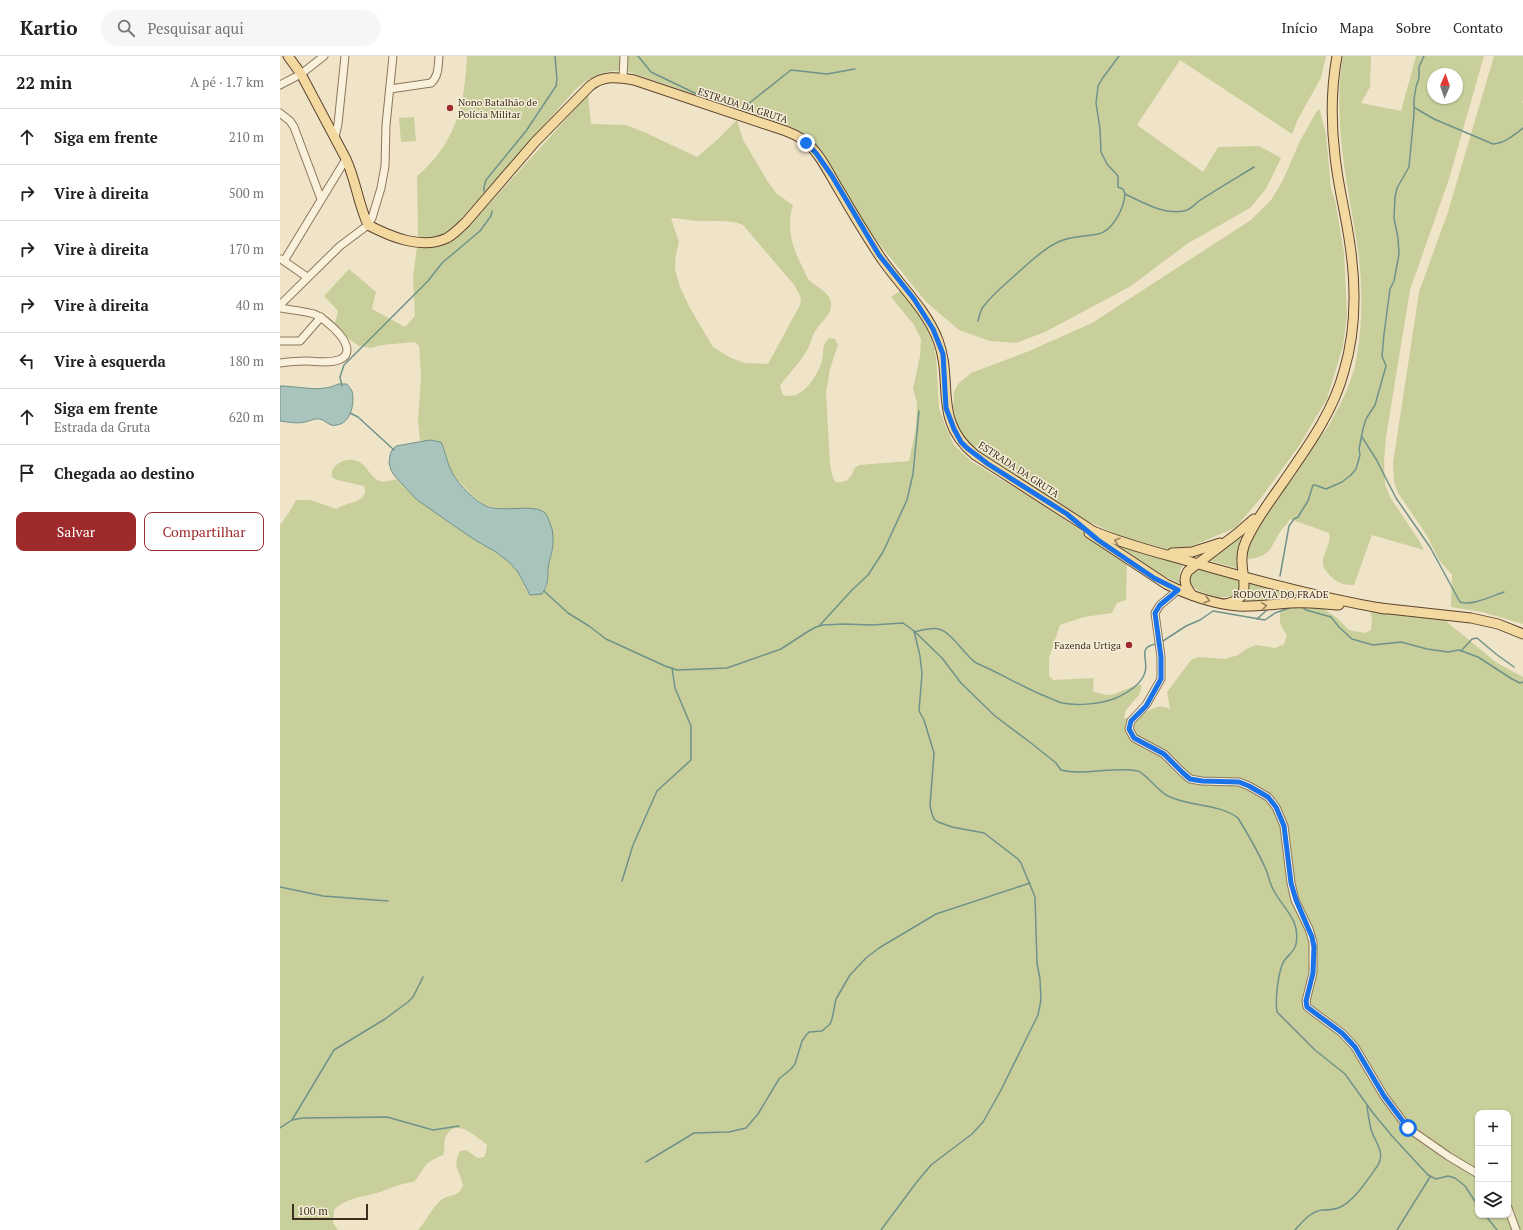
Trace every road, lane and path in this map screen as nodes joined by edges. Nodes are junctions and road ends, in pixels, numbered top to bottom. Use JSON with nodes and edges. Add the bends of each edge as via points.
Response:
{"nodes":[{"id":1,"x":288,"y":56,"type":"edge"},
{"id":2,"x":324,"y":56,"type":"edge"},
{"id":3,"x":345,"y":56,"type":"edge"},
{"id":4,"x":393,"y":56,"type":"edge"},
{"id":5,"x":439,"y":56,"type":"edge"},
{"id":6,"x":624,"y":56,"type":"edge"},
{"id":7,"x":1337,"y":56,"type":"edge"},
{"id":8,"x":301,"y":74,"type":"junction"},
{"id":9,"x":623,"y":78,"type":"junction"},
{"id":10,"x":280,"y":85,"type":"edge"},
{"id":11,"x":390,"y":89,"type":"junction"},
{"id":12,"x":280,"y":114,"type":"edge"},
{"id":13,"x":336,"y":134,"type":"junction"},
{"id":14,"x":346,"y":159,"type":"junction"},
{"id":15,"x":321,"y":199,"type":"junction"},
{"id":16,"x":368,"y":226,"type":"junction"},
{"id":17,"x":282,"y":259,"type":"edge"},
{"id":18,"x":307,"y":277,"type":"junction"},
{"id":19,"x":280,"y":305,"type":"edge"},
{"id":20,"x":280,"y":308,"type":"edge"},
{"id":21,"x":321,"y":317,"type":"junction"},
{"id":22,"x":280,"y":341,"type":"edge"},
{"id":23,"x":280,"y":363,"type":"edge"},
{"id":24,"x":1263,"y":510,"type":"junction"},
{"id":25,"x":1067,"y":514,"type":"junction"},
{"id":26,"x":1230,"y":538,"type":"junction"},
{"id":27,"x":1155,"y":552,"type":"junction"},
{"id":28,"x":1242,"y":558,"type":"junction"},
{"id":29,"x":1197,"y":564,"type":"junction"},
{"id":30,"x":1243,"y":577,"type":"junction"},
{"id":31,"x":1268,"y":583,"type":"junction"},
{"id":32,"x":1178,"y":590,"type":"junction"},
{"id":33,"x":1192,"y":595,"type":"junction"},
{"id":34,"x":1226,"y":604,"type":"junction"},
{"id":35,"x":1385,"y":609,"type":"junction"},
{"id":36,"x":1523,"y":634,"type":"edge"},
{"id":37,"x":1475,"y":1172,"type":"edge"},
{"id":38,"x":1511,"y":1216,"type":"edge"},
{"id":39,"x":1516,"y":1230,"type":"edge"}],
"edges":[{"from":1,"to":8,"type":"main road"},
{"from":2,"to":8,"type":"street"},
{"from":3,"to":13,"type":"street"},
{"from":4,"to":11,"type":"street"},
{"from":5,"to":11,"type":"street","via":[[437,75],[431,83]]},
{"from":6,"to":9,"type":"street"},
{"from":7,"to":24,"type":"main road","via":[[1333,82],[1333,126],[1353,267],[1353,328],[1350,347],[1331,407]]},
{"from":8,"to":10,"type":"street"},
{"from":8,"to":13,"type":"main road"},
{"from":9,"to":16,"type":"main road","name":"ESTRADA DA GRUTA","via":[[606,78],[590,86],[535,142],[466,222],[446,238],[420,243],[404,240]]},
{"from":9,"to":25,"type":"main road","name":"ESTRADA DA GRUTA","via":[[777,128],[798,136],[806,143],[832,176],[879,255],[914,299],[933,329],[943,354],[946,408],[961,442],[988,464]]},
{"from":11,"to":16,"type":"street","via":[[383,175]]},
{"from":12,"to":15,"type":"street","via":[[294,127]]},
{"from":13,"to":14,"type":"main road"},
{"from":14,"to":15,"type":"street"},
{"from":14,"to":16,"type":"main road"},
{"from":15,"to":17,"type":"street"},
{"from":16,"to":18,"type":"street","via":[[340,246]]},
{"from":17,"to":18,"type":"street"},
{"from":18,"to":19,"type":"street"},
{"from":20,"to":21,"type":"street"},
{"from":21,"to":22,"type":"street","via":[[303,339],[295,342]]},
{"from":21,"to":23,"type":"street","via":[[347,346],[346,355],[330,362]]},
{"from":24,"to":26,"type":"main road","via":[[1245,528]]},
{"from":24,"to":28,"type":"main road","via":[[1246,540]]},
{"from":27,"to":25,"type":"main road","one_way":true,"via":[[1093,531]]},
{"from":25,"to":32,"type":"main road","name":"RODOVIA DO FRADE","via":[[1098,540],[1154,578]]},
{"from":26,"to":27,"type":"main road","via":[[1187,553]]},
{"from":26,"to":29,"type":"main road"},
{"from":27,"to":29,"type":"main road","name":"RODOVIA DO FRADE"},
{"from":28,"to":30,"type":"main road"},
{"from":28,"to":31,"type":"main road","via":[[1249,570]]},
{"from":29,"to":30,"type":"main road","name":"RODOVIA DO FRADE"},
{"from":29,"to":33,"type":"main road","via":[[1185,576],[1186,587]]},
{"from":30,"to":31,"type":"main road","name":"RODOVIA DO FRADE"},
{"from":30,"to":34,"type":"main road","via":[[1242,596]]},
{"from":31,"to":35,"type":"main road","name":"RODOVIA DO FRADE"},
{"from":32,"to":33,"type":"main road","name":"RODOVIA DO FRADE"},
{"from":32,"to":37,"type":"street","via":[[1160,605],[1155,613],[1161,679],[1146,706],[1131,721],[1130,732],[1134,738],[1164,754],[1190,779],[1239,782],[1259,791],[1272,801],[1284,826],[1291,883],[1313,942],[1313,973],[1306,1001],[1307,1007],[1342,1033],[1355,1047],[1384,1096],[1408,1128]]},
{"from":33,"to":34,"type":"main road","name":"RODOVIA DO FRADE","one_way":true},
{"from":34,"to":35,"type":"main road","name":"RODOVIA DO FRADE","one_way":true,"via":[[1254,606],[1313,603]]},
{"from":35,"to":36,"type":"main road","name":"RODOVIA DO FRADE","via":[[1478,619]]},
{"from":38,"to":39,"type":"street"}]}
